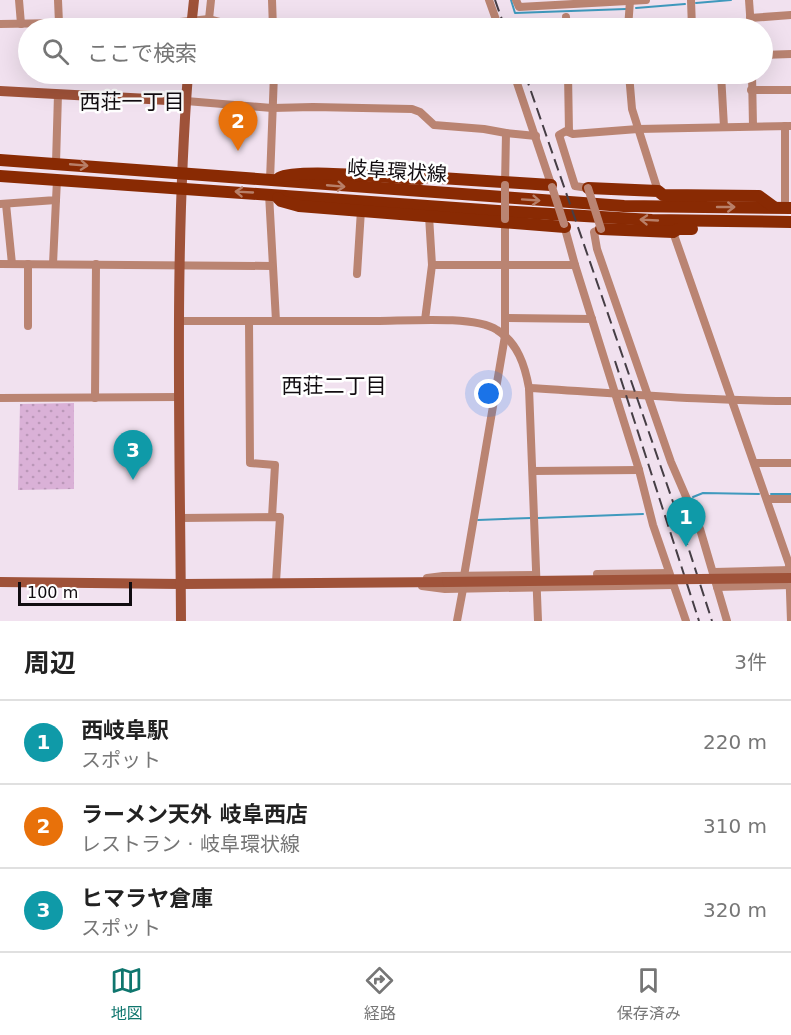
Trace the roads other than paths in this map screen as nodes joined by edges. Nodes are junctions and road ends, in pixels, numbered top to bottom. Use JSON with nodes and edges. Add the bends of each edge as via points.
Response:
{"nodes":[{"id":1,"x":20,"y":0,"type":"edge"},
{"id":2,"x":58,"y":0,"type":"edge"},
{"id":3,"x":194,"y":0,"type":"edge"},
{"id":4,"x":211,"y":0,"type":"edge"},
{"id":5,"x":272,"y":0,"type":"edge"},
{"id":6,"x":489,"y":0,"type":"edge"},
{"id":7,"x":516,"y":0,"type":"edge"},
{"id":8,"x":646,"y":0,"type":"edge"},
{"id":9,"x":691,"y":0,"type":"edge"},
{"id":10,"x":749,"y":0,"type":"edge"},
{"id":11,"x":630,"y":1,"type":"edge"},
{"id":12,"x":791,"y":15,"type":"edge"},
{"id":13,"x":21,"y":18,"type":"edge"},
{"id":14,"x":59,"y":18,"type":"edge"},
{"id":15,"x":192,"y":18,"type":"edge"},
{"id":16,"x":209,"y":18,"type":"edge"},
{"id":17,"x":273,"y":18,"type":"edge"},
{"id":18,"x":495,"y":18,"type":"edge"},
{"id":19,"x":629,"y":18,"type":"edge"},
{"id":20,"x":692,"y":18,"type":"edge"},
{"id":21,"x":750,"y":18,"type":"joint"},
{"id":22,"x":0,"y":24,"type":"edge"},
{"id":23,"x":18,"y":24,"type":"edge"},
{"id":24,"x":791,"y":54,"type":"edge"},
{"id":25,"x":773,"y":55,"type":"edge"},
{"id":26,"x":187,"y":84,"type":"edge"},
{"id":27,"x":275,"y":84,"type":"edge"},
{"id":28,"x":518,"y":84,"type":"edge"},
{"id":29,"x":568,"y":84,"type":"edge"},
{"id":30,"x":630,"y":84,"type":"edge"},
{"id":31,"x":722,"y":84,"type":"edge"},
{"id":32,"x":751,"y":84,"type":"edge"},
{"id":33,"x":751,"y":90,"type":"junction"},
{"id":34,"x":791,"y":90,"type":"edge"},
{"id":35,"x":0,"y":91,"type":"edge"},
{"id":36,"x":58,"y":94,"type":"junction"},
{"id":37,"x":186,"y":101,"type":"junction"},
{"id":38,"x":272,"y":108,"type":"junction"},
{"id":39,"x":753,"y":126,"type":"junction"},
{"id":40,"x":788,"y":126,"type":"edge"},
{"id":41,"x":724,"y":127,"type":"junction"},
{"id":42,"x":638,"y":129,"type":"junction"},
{"id":43,"x":569,"y":132,"type":"junction"},
{"id":44,"x":506,"y":133,"type":"junction"},
{"id":45,"x":536,"y":136,"type":"junction"},
{"id":46,"x":0,"y":160,"type":"edge"},
{"id":47,"x":56,"y":163,"type":"junction"},
{"id":48,"x":181,"y":173,"type":"junction"},
{"id":49,"x":0,"y":176,"type":"edge"},
{"id":50,"x":57,"y":180,"type":"junction"},
{"id":51,"x":273,"y":180,"type":"junction"},
{"id":52,"x":506,"y":183,"type":"junction"},
{"id":53,"x":551,"y":186,"type":"junction"},
{"id":54,"x":588,"y":188,"type":"junction"},
{"id":55,"x":181,"y":189,"type":"junction"},
{"id":56,"x":658,"y":191,"type":"junction"},
{"id":57,"x":272,"y":194,"type":"junction"},
{"id":58,"x":56,"y":200,"type":"junction"},
{"id":59,"x":3,"y":204,"type":"edge"},
{"id":60,"x":783,"y":207,"type":"edge"},
{"id":61,"x":361,"y":210,"type":"junction"},
{"id":62,"x":429,"y":216,"type":"junction"},
{"id":63,"x":506,"y":220,"type":"junction"},
{"id":64,"x":774,"y":222,"type":"junction"},
{"id":65,"x":791,"y":222,"type":"edge"},
{"id":66,"x":564,"y":225,"type":"junction"},
{"id":67,"x":601,"y":229,"type":"junction"},
{"id":68,"x":673,"y":232,"type":"junction"},
{"id":69,"x":0,"y":264,"type":"edge"},
{"id":70,"x":12,"y":264,"type":"junction"},
{"id":71,"x":28,"y":264,"type":"junction"},
{"id":72,"x":53,"y":264,"type":"junction"},
{"id":73,"x":96,"y":264,"type":"junction"},
{"id":74,"x":575,"y":264,"type":"junction"},
{"id":75,"x":179,"y":265,"type":"junction"},
{"id":76,"x":432,"y":265,"type":"junction"},
{"id":77,"x":505,"y":265,"type":"junction"},
{"id":78,"x":272,"y":266,"type":"junction"},
{"id":79,"x":357,"y":274,"type":"dead end"},
{"id":80,"x":505,"y":318,"type":"junction"},
{"id":81,"x":592,"y":319,"type":"junction"},
{"id":82,"x":425,"y":320,"type":"junction"},
{"id":83,"x":180,"y":321,"type":"junction"},
{"id":84,"x":249,"y":321,"type":"junction"},
{"id":85,"x":276,"y":321,"type":"junction"},
{"id":86,"x":27,"y":326,"type":"dead end"},
{"id":87,"x":505,"y":336,"type":"junction"},
{"id":88,"x":529,"y":388,"type":"junction"},
{"id":89,"x":615,"y":393,"type":"junction"},
{"id":90,"x":648,"y":394,"type":"junction"},
{"id":91,"x":180,"y":397,"type":"junction"},
{"id":92,"x":0,"y":398,"type":"edge"},
{"id":93,"x":95,"y":398,"type":"junction"},
{"id":94,"x":734,"y":401,"type":"junction"},
{"id":95,"x":791,"y":401,"type":"edge"},
{"id":96,"x":791,"y":463,"type":"edge"},
{"id":97,"x":755,"y":464,"type":"junction"},
{"id":98,"x":639,"y":470,"type":"junction"},
{"id":99,"x":533,"y":471,"type":"junction"},
{"id":100,"x":767,"y":499,"type":"junction"},
{"id":101,"x":791,"y":499,"type":"edge"},
{"id":102,"x":272,"y":517,"type":"junction"},
{"id":103,"x":181,"y":518,"type":"junction"},
{"id":104,"x":714,"y":572,"type":"junction"},
{"id":105,"x":790,"y":572,"type":"edge"},
{"id":106,"x":669,"y":573,"type":"junction"},
{"id":107,"x":597,"y":574,"type":"dead end"},
{"id":108,"x":536,"y":575,"type":"junction"},
{"id":109,"x":464,"y":576,"type":"junction"},
{"id":110,"x":0,"y":582,"type":"edge"},
{"id":111,"x":276,"y":582,"type":"junction"},
{"id":112,"x":396,"y":583,"type":"junction"},
{"id":113,"x":181,"y":584,"type":"junction"},
{"id":114,"x":673,"y":585,"type":"junction"},
{"id":115,"x":791,"y":585,"type":"edge"},
{"id":116,"x":717,"y":587,"type":"junction"},
{"id":117,"x":537,"y":588,"type":"junction"},
{"id":118,"x":463,"y":589,"type":"junction"},
{"id":119,"x":181,"y":621,"type":"edge"},
{"id":120,"x":457,"y":621,"type":"edge"},
{"id":121,"x":538,"y":621,"type":"edge"},
{"id":122,"x":686,"y":621,"type":"edge"},
{"id":123,"x":727,"y":621,"type":"edge"},
{"id":124,"x":791,"y":621,"type":"edge"}],
"edges":[{"from":1,"to":13,"type":"street"},
{"from":2,"to":14,"type":"street"},
{"from":3,"to":15,"type":"street"},
{"from":4,"to":16,"type":"street"},
{"from":5,"to":17,"type":"street"},
{"from":6,"to":18,"type":"street"},
{"from":7,"to":11,"type":"street","via":[[519,7]]},
{"from":8,"to":11,"type":"street"},
{"from":9,"to":20,"type":"street"},
{"from":10,"to":21,"type":"street"},
{"from":11,"to":19,"type":"street"},
{"from":12,"to":21,"type":"street"},
{"from":22,"to":23,"type":"street"},
{"from":24,"to":25,"type":"street"},
{"from":26,"to":37,"type":"street"},
{"from":27,"to":38,"type":"street"},
{"from":28,"to":45,"type":"street"},
{"from":29,"to":43,"type":"street"},
{"from":30,"to":42,"type":"street"},
{"from":31,"to":41,"type":"street"},
{"from":32,"to":33,"type":"street"},
{"from":33,"to":34,"type":"street"},
{"from":33,"to":39,"type":"street"},
{"from":35,"to":36,"type":"street"},
{"from":36,"to":37,"type":"street"},
{"from":36,"to":47,"type":"street"},
{"from":37,"to":38,"type":"street"},
{"from":37,"to":48,"type":"street"},
{"from":38,"to":44,"type":"street","via":[[412,109],[434,125]]},
{"from":38,"to":51,"type":"street"},
{"from":39,"to":40,"type":"street"},
{"from":39,"to":41,"type":"street"},
{"from":40,"to":60,"type":"street"},
{"from":41,"to":42,"type":"street"},
{"from":42,"to":43,"type":"street"},
{"from":42,"to":56,"type":"street"},
{"from":43,"to":54,"type":"street","via":[[559,135],[575,186]]},
{"from":44,"to":45,"type":"street"},
{"from":44,"to":52,"type":"street"},
{"from":45,"to":53,"type":"street"},
{"from":46,"to":47,"type":"main road","name":"岐阜環状線"},
{"from":47,"to":48,"type":"main road","name":"岐阜環状線","one_way":true},
{"from":48,"to":51,"type":"main road","name":"岐阜環状線"},
{"from":48,"to":55,"type":"street"},
{"from":49,"to":50,"type":"main road","name":"岐阜環状線"},
{"from":50,"to":55,"type":"main road","name":"岐阜環状線"},
{"from":50,"to":58,"type":"street"},
{"from":51,"to":52,"type":"main road","via":[[286,174],[311,174]]},
{"from":51,"to":60,"type":"main road","name":"岐阜環状線","one_way":true,"via":[[624,206]]},
{"from":52,"to":53,"type":"main road"},
{"from":52,"to":63,"type":"street","bridge":true},
{"from":53,"to":66,"type":"street","bridge":true},
{"from":54,"to":56,"type":"main road"},
{"from":54,"to":67,"type":"street","bridge":true},
{"from":57,"to":55,"type":"main road","name":"岐阜環状線","one_way":true},
{"from":55,"to":75,"type":"street"},
{"from":56,"to":60,"type":"main road","via":[[663,195],[759,196]]},
{"from":57,"to":61,"type":"main road","via":[[299,206]]},
{"from":64,"to":57,"type":"main road","name":"岐阜環状線","one_way":true,"via":[[652,220]]},
{"from":57,"to":78,"type":"street"},
{"from":58,"to":59,"type":"street"},
{"from":58,"to":72,"type":"street"},
{"from":59,"to":70,"type":"street"},
{"from":61,"to":62,"type":"main road"},
{"from":61,"to":79,"type":"street"},
{"from":62,"to":63,"type":"main road"},
{"from":62,"to":76,"type":"street"},
{"from":63,"to":66,"type":"main road"},
{"from":63,"to":77,"type":"street"},
{"from":64,"to":65,"type":"main road","name":"岐阜環状線"},
{"from":64,"to":68,"type":"main road","via":[[760,229]]},
{"from":66,"to":74,"type":"street"},
{"from":67,"to":68,"type":"main road"},
{"from":67,"to":90,"type":"street","via":[[594,232],[597,249]]},
{"from":68,"to":94,"type":"street"},
{"from":69,"to":70,"type":"street"},
{"from":70,"to":71,"type":"street"},
{"from":71,"to":72,"type":"street"},
{"from":71,"to":86,"type":"street"},
{"from":72,"to":73,"type":"street"},
{"from":73,"to":75,"type":"street"},
{"from":73,"to":93,"type":"street"},
{"from":74,"to":77,"type":"street"},
{"from":74,"to":81,"type":"street"},
{"from":75,"to":78,"type":"street"},
{"from":75,"to":83,"type":"street"},
{"from":76,"to":77,"type":"street"},
{"from":76,"to":82,"type":"street"},
{"from":77,"to":80,"type":"street"},
{"from":78,"to":85,"type":"street"},
{"from":80,"to":81,"type":"street"},
{"from":80,"to":87,"type":"street"},
{"from":81,"to":89,"type":"street"},
{"from":82,"to":85,"type":"street"},
{"from":82,"to":87,"type":"street","via":[[476,322]]},
{"from":83,"to":84,"type":"street"},
{"from":83,"to":91,"type":"street"},
{"from":84,"to":85,"type":"street"},
{"from":84,"to":102,"type":"street","via":[[250,463],[274,465]]},
{"from":87,"to":88,"type":"street","via":[[525,368]]},
{"from":87,"to":109,"type":"street"},
{"from":88,"to":89,"type":"street"},
{"from":88,"to":99,"type":"street"},
{"from":89,"to":90,"type":"street"},
{"from":89,"to":98,"type":"street"},
{"from":90,"to":94,"type":"street"},
{"from":90,"to":104,"type":"street"},
{"from":91,"to":93,"type":"street"},
{"from":91,"to":103,"type":"street"},
{"from":92,"to":93,"type":"street"},
{"from":94,"to":95,"type":"street"},
{"from":94,"to":97,"type":"street"},
{"from":96,"to":97,"type":"street"},
{"from":97,"to":100,"type":"street"},
{"from":98,"to":99,"type":"street"},
{"from":98,"to":106,"type":"street"},
{"from":99,"to":108,"type":"street"},
{"from":100,"to":101,"type":"street"},
{"from":100,"to":105,"type":"street"},
{"from":102,"to":103,"type":"street"},
{"from":102,"to":111,"type":"street","via":[[280,517]]},
{"from":103,"to":113,"type":"street"},
{"from":104,"to":105,"type":"street"},
{"from":104,"to":116,"type":"street"},
{"from":105,"to":112,"type":"street","bridge":true},
{"from":105,"to":115,"type":"street"},
{"from":106,"to":107,"type":"street"},
{"from":106,"to":114,"type":"street"},
{"from":108,"to":109,"type":"street"},
{"from":108,"to":117,"type":"street"},
{"from":109,"to":112,"type":"street"},
{"from":110,"to":113,"type":"street"},
{"from":111,"to":112,"type":"street"},
{"from":111,"to":113,"type":"street"},
{"from":112,"to":118,"type":"street"},
{"from":113,"to":119,"type":"street"},
{"from":114,"to":117,"type":"street"},
{"from":114,"to":122,"type":"street"},
{"from":115,"to":116,"type":"street"},
{"from":115,"to":124,"type":"street"},
{"from":116,"to":123,"type":"street"},
{"from":117,"to":118,"type":"street"},
{"from":117,"to":121,"type":"street"},
{"from":118,"to":120,"type":"street"}]}
